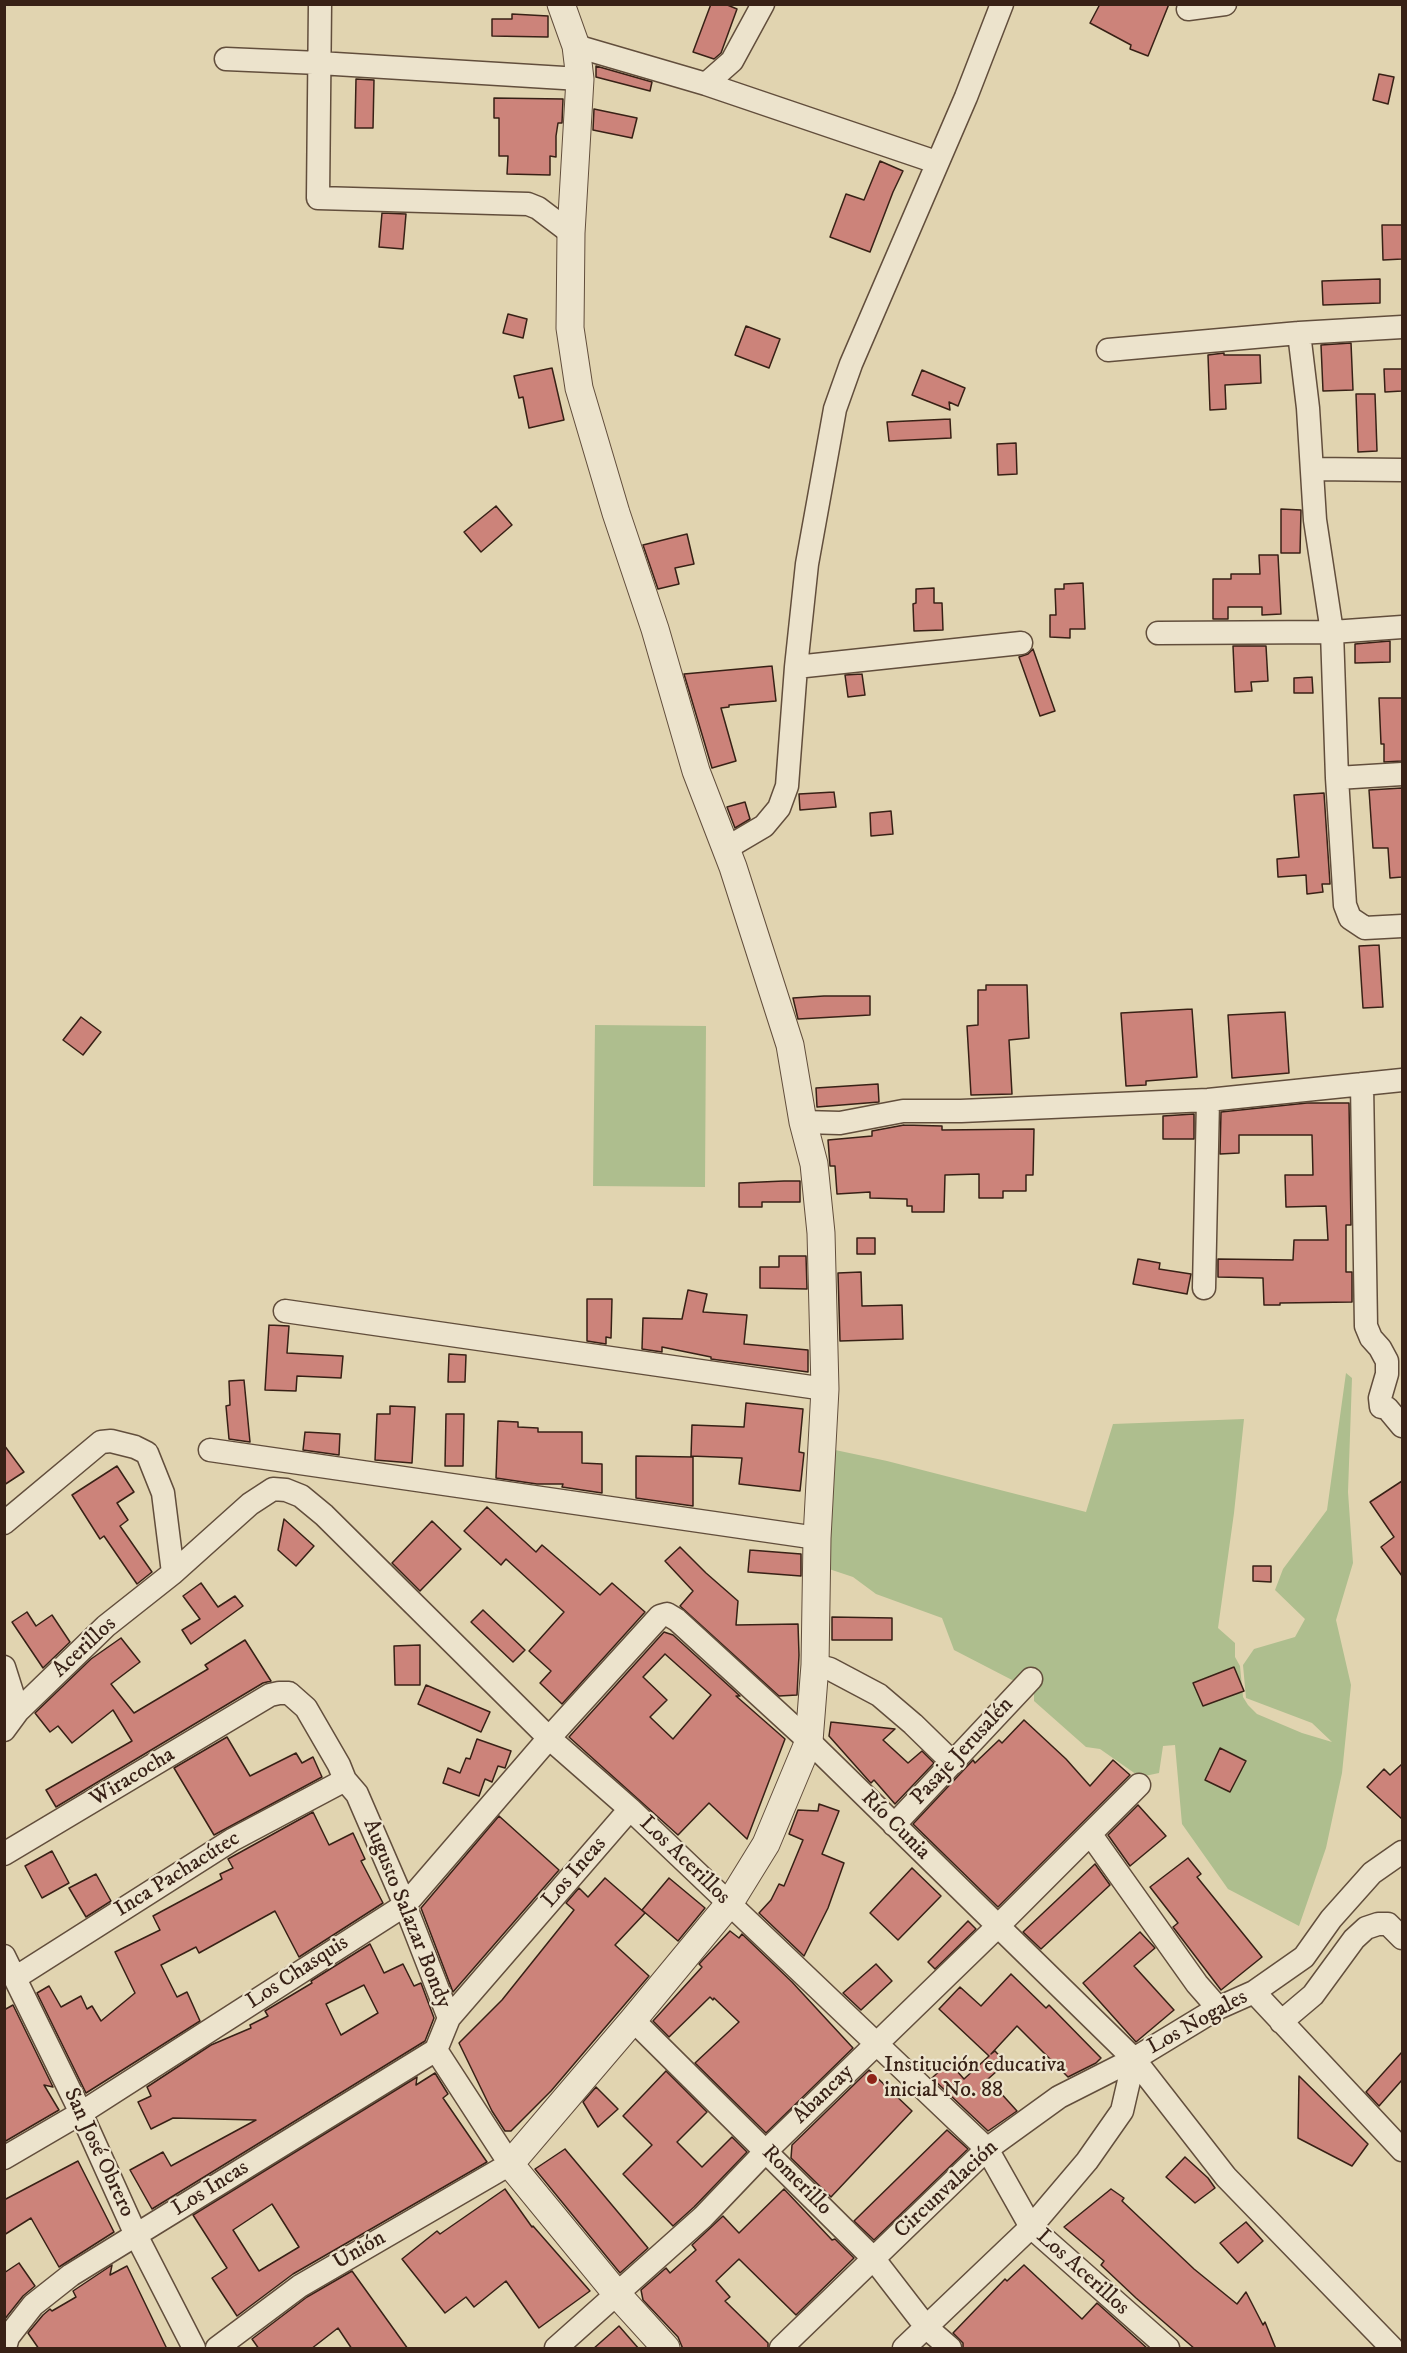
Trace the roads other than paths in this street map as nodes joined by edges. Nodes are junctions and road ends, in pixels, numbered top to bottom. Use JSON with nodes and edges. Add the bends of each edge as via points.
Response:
{"nodes":[{"id":1,"x":320,"y":4,"type":"edge"},
{"id":2,"x":561,"y":4,"type":"edge"},
{"id":3,"x":763,"y":4,"type":"edge"},
{"id":4,"x":1002,"y":4,"type":"edge"},
{"id":5,"x":1225,"y":4,"type":"edge"},
{"id":6,"x":1188,"y":9,"type":"dead end"},
{"id":7,"x":576,"y":46,"type":"junction"},
{"id":8,"x":226,"y":59,"type":"dead end"},
{"id":9,"x":319,"y":63,"type":"junction"},
{"id":10,"x":580,"y":79,"type":"junction"},
{"id":11,"x":706,"y":84,"type":"junction"},
{"id":12,"x":936,"y":162,"type":"junction"},
{"id":13,"x":571,"y":233,"type":"junction"},
{"id":14,"x":1402,"y":327,"type":"edge"},
{"id":15,"x":1299,"y":333,"type":"junction"},
{"id":16,"x":1108,"y":350,"type":"dead end"},
{"id":17,"x":1313,"y":469,"type":"junction"},
{"id":18,"x":1402,"y":470,"type":"edge"},
{"id":19,"x":1402,"y":627,"type":"edge"},
{"id":20,"x":1332,"y":632,"type":"junction"},
{"id":21,"x":1158,"y":633,"type":"dead end"},
{"id":22,"x":1021,"y":642,"type":"dead end"},
{"id":23,"x":796,"y":667,"type":"junction"},
{"id":24,"x":1402,"y":774,"type":"edge"},
{"id":25,"x":1337,"y":778,"type":"junction"},
{"id":26,"x":725,"y":849,"type":"junction"},
{"id":27,"x":1402,"y":926,"type":"edge"},
{"id":28,"x":1402,"y":1080,"type":"edge"},
{"id":29,"x":1362,"y":1084,"type":"junction"},
{"id":30,"x":1208,"y":1100,"type":"junction"},
{"id":31,"x":803,"y":1122,"type":"junction"},
{"id":32,"x":1204,"y":1288,"type":"dead end"},
{"id":33,"x":285,"y":1311,"type":"dead end"},
{"id":34,"x":1394,"y":1373,"type":"edge"},
{"id":35,"x":825,"y":1389,"type":"junction"},
{"id":36,"x":1402,"y":1426,"type":"edge"},
{"id":37,"x":210,"y":1450,"type":"dead end"},
{"id":38,"x":4,"y":1522,"type":"edge"},
{"id":39,"x":817,"y":1538,"type":"junction"},
{"id":40,"x":173,"y":1573,"type":"junction"},
{"id":41,"x":815,"y":1665,"type":"junction"},
{"id":42,"x":4,"y":1667,"type":"edge"},
{"id":43,"x":1031,"y":1679,"type":"dead end"},
{"id":44,"x":262,"y":1701,"type":"joint"},
{"id":45,"x":18,"y":1711,"type":"junction"},
{"id":46,"x":4,"y":1730,"type":"edge"},
{"id":47,"x":549,"y":1738,"type":"junction"},
{"id":48,"x":809,"y":1741,"type":"junction"},
{"id":49,"x":952,"y":1763,"type":"junction"},
{"id":50,"x":345,"y":1780,"type":"junction"},
{"id":51,"x":1139,"y":1785,"type":"dead end"},
{"id":52,"x":630,"y":1809,"type":"junction"},
{"id":53,"x":894,"y":1825,"type":"junction"},
{"id":54,"x":1091,"y":1835,"type":"junction"},
{"id":55,"x":1402,"y":1852,"type":"edge"},
{"id":56,"x":4,"y":1854,"type":"edge"},
{"id":57,"x":729,"y":1904,"type":"junction"},
{"id":58,"x":405,"y":1905,"type":"junction"},
{"id":59,"x":998,"y":1928,"type":"junction"},
{"id":60,"x":1402,"y":1938,"type":"edge"},
{"id":61,"x":4,"y":1956,"type":"edge"},
{"id":62,"x":15,"y":1978,"type":"junction"},
{"id":63,"x":1254,"y":1992,"type":"junction"},
{"id":64,"x":1218,"y":2008,"type":"junction"},
{"id":65,"x":449,"y":2018,"type":"junction"},
{"id":66,"x":633,"y":2020,"type":"junction"},
{"id":67,"x":1281,"y":2022,"type":"junction"},
{"id":68,"x":878,"y":2044,"type":"junction"},
{"id":69,"x":436,"y":2050,"type":"junction"},
{"id":70,"x":1134,"y":2060,"type":"junction"},
{"id":71,"x":81,"y":2113,"type":"junction"},
{"id":72,"x":987,"y":2150,"type":"junction"},
{"id":73,"x":1402,"y":2150,"type":"edge"},
{"id":74,"x":766,"y":2151,"type":"junction"},
{"id":75,"x":4,"y":2158,"type":"edge"},
{"id":76,"x":510,"y":2164,"type":"junction"},
{"id":77,"x":1031,"y":2228,"type":"junction"},
{"id":78,"x":136,"y":2235,"type":"junction"},
{"id":79,"x":873,"y":2258,"type":"junction"},
{"id":80,"x":616,"y":2294,"type":"junction"},
{"id":81,"x":927,"y":2328,"type":"junction"},
{"id":82,"x":5,"y":2349,"type":"edge"},
{"id":83,"x":194,"y":2349,"type":"edge"},
{"id":84,"x":217,"y":2349,"type":"edge"},
{"id":85,"x":556,"y":2349,"type":"edge"},
{"id":86,"x":666,"y":2349,"type":"edge"},
{"id":87,"x":781,"y":2349,"type":"edge"},
{"id":88,"x":904,"y":2349,"type":"edge"},
{"id":89,"x":950,"y":2349,"type":"edge"},
{"id":90,"x":1168,"y":2349,"type":"edge"},
{"id":91,"x":1392,"y":2349,"type":"edge"}],
"edges":[{"from":1,"to":9,"type":"street"},
{"from":2,"to":7,"type":"street"},
{"from":3,"to":11,"type":"street","via":[[732,61]]},
{"from":4,"to":12,"type":"street"},
{"from":5,"to":6,"type":"street"},
{"from":7,"to":10,"type":"street"},
{"from":7,"to":11,"type":"street"},
{"from":8,"to":9,"type":"street"},
{"from":9,"to":10,"type":"street"},
{"from":9,"to":13,"type":"street","via":[[318,198],[528,204]]},
{"from":10,"to":13,"type":"street"},
{"from":11,"to":12,"type":"street"},
{"from":12,"to":23,"type":"street","via":[[835,409],[807,564]]},
{"from":13,"to":26,"type":"street","via":[[570,328],[579,388],[696,771]]},
{"from":14,"to":15,"type":"street"},
{"from":15,"to":16,"type":"street"},
{"from":15,"to":17,"type":"street"},
{"from":17,"to":18,"type":"street"},
{"from":17,"to":20,"type":"street","via":[[1315,520]]},
{"from":19,"to":20,"type":"street"},
{"from":20,"to":21,"type":"street"},
{"from":20,"to":25,"type":"street"},
{"from":22,"to":23,"type":"street"},
{"from":23,"to":26,"type":"street","via":[[787,786],[779,808],[764,826]]},
{"from":24,"to":25,"type":"street"},
{"from":25,"to":27,"type":"street","via":[[1345,904],[1350,918],[1365,928]]},
{"from":26,"to":31,"type":"street","via":[[790,1045]]},
{"from":28,"to":29,"type":"street"},
{"from":29,"to":30,"type":"street"},
{"from":29,"to":34,"type":"street","via":[[1365,1319],[1368,1333],[1384,1354],[1387,1369]]},
{"from":30,"to":31,"type":"street","via":[[903,1111],[840,1123]]},
{"from":30,"to":32,"type":"street"},
{"from":31,"to":35,"type":"street","via":[[814,1164],[821,1233]]},
{"from":33,"to":35,"type":"street"},
{"from":34,"to":36,"type":"street","via":[[1380,1398],[1381,1407],[1387,1408]]},
{"from":35,"to":39,"type":"street"},
{"from":37,"to":39,"type":"street"},
{"from":38,"to":40,"type":"street","via":[[101,1442],[111,1440],[135,1447],[147,1453],[163,1493]]},
{"from":39,"to":41,"type":"street"},
{"from":40,"to":45,"type":"street","name":"Acerillos","via":[[106,1626]]},
{"from":40,"to":47,"type":"street","name":"Los Acerillos","via":[[250,1504],[273,1489],[301,1496]]},
{"from":41,"to":48,"type":"street"},
{"from":41,"to":49,"type":"street","via":[[879,1695]]},
{"from":42,"to":45,"type":"street"},
{"from":43,"to":49,"type":"street","name":"Pasaje Jerusalén"},
{"from":44,"to":50,"type":"street","name":"Augusto Salazar Bondy","via":[[270,1695],[289,1693],[306,1708]]},
{"from":44,"to":56,"type":"street","name":"Wiracocha"},
{"from":45,"to":46,"type":"street","name":"Acerillos"},
{"from":47,"to":48,"type":"street","name":"Río Cunia","via":[[660,1616],[667,1614]]},
{"from":47,"to":52,"type":"street","name":"Los Acerillos"},
{"from":47,"to":58,"type":"street","name":"Los Chasquis"},
{"from":48,"to":53,"type":"street","name":"Río Cunia"},
{"from":48,"to":57,"type":"street","via":[[766,1844]]},
{"from":49,"to":53,"type":"street","name":"Pasaje Jerusalén"},
{"from":50,"to":58,"type":"street","name":"Augusto Salazar Bondy","via":[[357,1794]]},
{"from":50,"to":62,"type":"street","name":"Inca Pachacútec","via":[[232,1840]]},
{"from":51,"to":54,"type":"street","name":"Abancay"},
{"from":52,"to":57,"type":"street","name":"Los Acerillos"},
{"from":52,"to":65,"type":"street","name":"Los Incas"},
{"from":53,"to":59,"type":"street","name":"Río Cunia"},
{"from":54,"to":59,"type":"street","name":"Abancay"},
{"from":54,"to":64,"type":"street"},
{"from":55,"to":63,"type":"street","name":"Los Nogales","via":[[1372,1872],[1304,1957]]},
{"from":57,"to":66,"type":"street"},
{"from":57,"to":68,"type":"street","name":"Los Acerillos"},
{"from":58,"to":65,"type":"street","name":"Augusto Salazar Bondy"},
{"from":58,"to":71,"type":"street","name":"Los Chasquis"},
{"from":59,"to":68,"type":"street","name":"Abancay"},
{"from":59,"to":70,"type":"street","name":"Río Cunia"},
{"from":60,"to":67,"type":"street","via":[[1388,1924],[1366,1928],[1313,1995]]},
{"from":61,"to":62,"type":"street","name":"San José Obrero"},
{"from":62,"to":71,"type":"street","name":"San José Obrero"},
{"from":63,"to":64,"type":"street","name":"Los Nogales"},
{"from":63,"to":67,"type":"street"},
{"from":64,"to":70,"type":"street","name":"Los Nogales"},
{"from":65,"to":69,"type":"street","name":"Augusto Salazar Bondy"},
{"from":66,"to":74,"type":"street","name":"Romerillo"},
{"from":66,"to":76,"type":"street"},
{"from":67,"to":73,"type":"street"},
{"from":68,"to":72,"type":"street","name":"Los Acerillos"},
{"from":68,"to":74,"type":"street","name":"Abancay"},
{"from":69,"to":76,"type":"street"},
{"from":69,"to":78,"type":"street","name":"Los Incas"},
{"from":70,"to":72,"type":"street","name":"Circunvalación","via":[[1059,2097]]},
{"from":70,"to":77,"type":"street","name":"Los Nogales","via":[[1122,2111]]},
{"from":70,"to":91,"type":"street","name":"Río Cunia","via":[[1226,2177]]},
{"from":71,"to":75,"type":"street","name":"Los Chasquis"},
{"from":71,"to":78,"type":"street","name":"San José Obrero"},
{"from":72,"to":77,"type":"street","name":"Los Acerillos"},
{"from":72,"to":79,"type":"street","name":"Circunvalación"},
{"from":74,"to":79,"type":"street","name":"Romerillo"},
{"from":74,"to":80,"type":"street","name":"Abancay","via":[[703,2217]]},
{"from":76,"to":80,"type":"street"},
{"from":76,"to":84,"type":"street","name":"Unión","via":[[300,2286]]},
{"from":77,"to":81,"type":"street","name":"Los Nogales"},
{"from":77,"to":90,"type":"street","name":"Los Acerillos"},
{"from":78,"to":82,"type":"street","name":"Los Incas","via":[[71,2275],[33,2306],[8,2337]]},
{"from":78,"to":83,"type":"street","name":"San José Obrero"},
{"from":79,"to":81,"type":"street","name":"Romerillo"},
{"from":79,"to":87,"type":"street","name":"Circunvalación"},
{"from":80,"to":85,"type":"street","name":"Abancay"},
{"from":80,"to":86,"type":"street"},
{"from":81,"to":88,"type":"street","name":"Los Nogales"},
{"from":81,"to":89,"type":"street","name":"Romerillo"}]}
